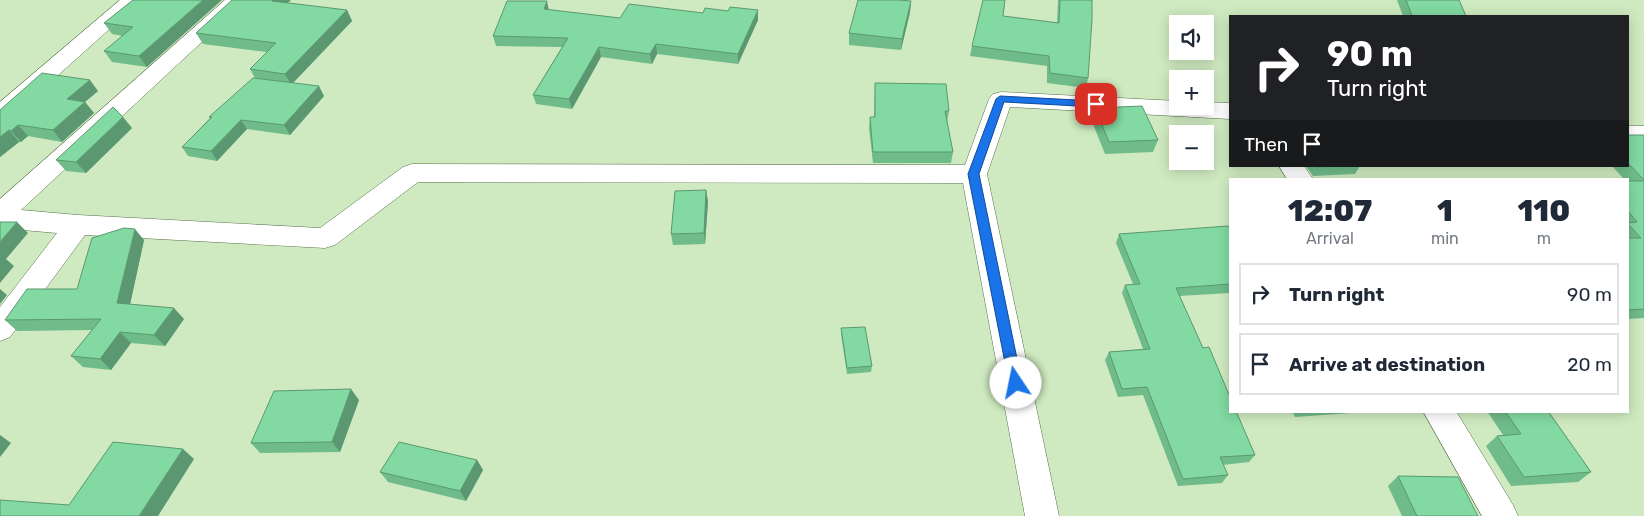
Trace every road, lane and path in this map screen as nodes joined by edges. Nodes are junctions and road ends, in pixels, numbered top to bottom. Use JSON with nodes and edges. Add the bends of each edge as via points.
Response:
{"nodes":[{"id":1,"x":132,"y":0,"type":"edge"},
{"id":2,"x":237,"y":0,"type":"edge"},
{"id":3,"x":1229,"y":112,"type":"edge"},
{"id":4,"x":0,"y":115,"type":"edge"},
{"id":5,"x":1629,"y":134,"type":"edge"},
{"id":6,"x":1644,"y":134,"type":"edge"},
{"id":7,"x":1292,"y":167,"type":"edge"},
{"id":8,"x":974,"y":174,"type":"junction"},
{"id":9,"x":1299,"y":178,"type":"edge"},
{"id":10,"x":0,"y":214,"type":"edge"},
{"id":11,"x":0,"y":218,"type":"edge"},
{"id":12,"x":78,"y":224,"type":"junction"},
{"id":13,"x":0,"y":329,"type":"edge"},
{"id":14,"x":1440,"y":413,"type":"edge"},
{"id":15,"x":1042,"y":516,"type":"edge"},
{"id":16,"x":1501,"y":516,"type":"edge"}],
"edges":[{"from":1,"to":4,"type":"street"},
{"from":2,"to":10,"type":"street"},
{"from":3,"to":8,"type":"street","via":[[1000,99]]},
{"from":5,"to":6,"type":"street"},
{"from":7,"to":9,"type":"street"},
{"from":8,"to":12,"type":"street","via":[[412,173],[325,238]]},
{"from":8,"to":15,"type":"street"},
{"from":11,"to":12,"type":"street"},
{"from":12,"to":13,"type":"street"},
{"from":14,"to":16,"type":"street"}]}
